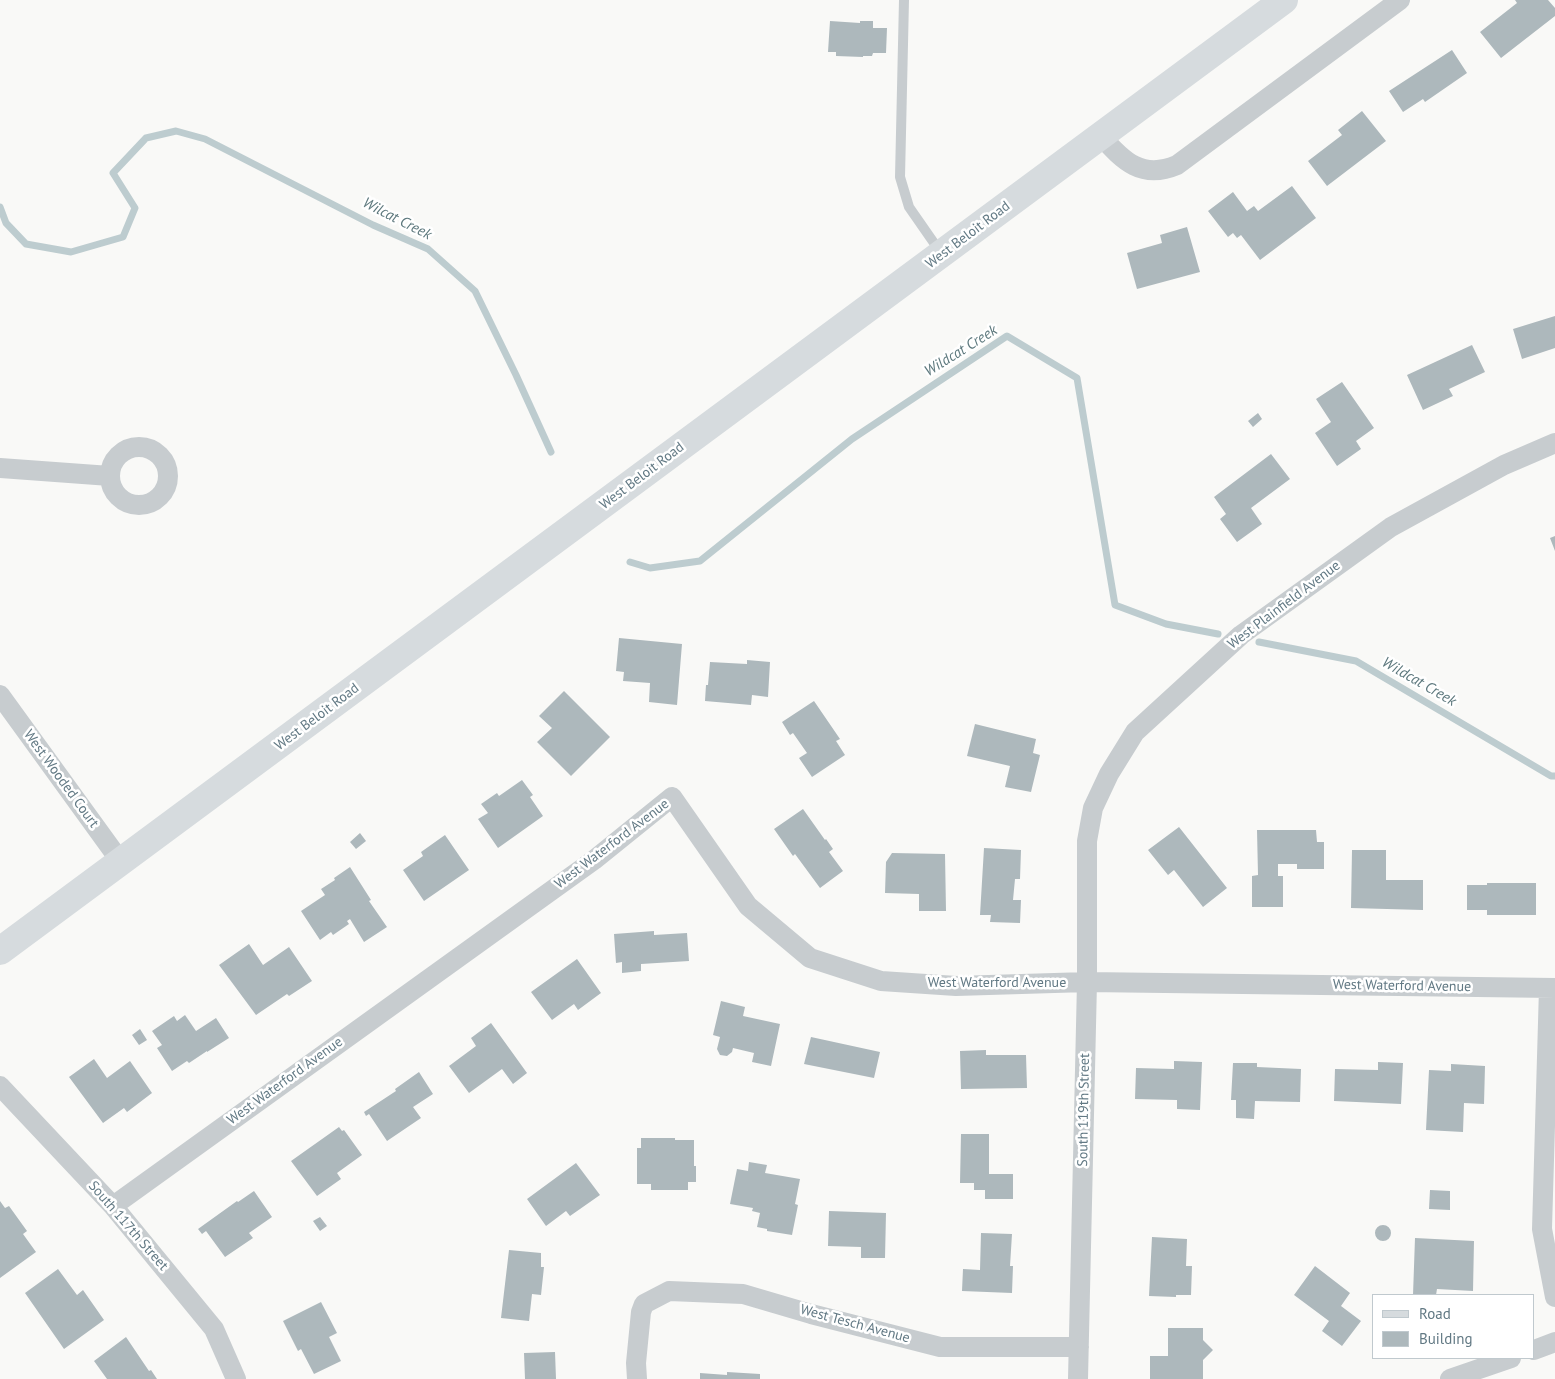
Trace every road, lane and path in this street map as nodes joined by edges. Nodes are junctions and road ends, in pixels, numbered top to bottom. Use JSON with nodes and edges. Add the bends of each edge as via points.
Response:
{"nodes":[{"id":1,"x":904,"y":0,"type":"edge"},
{"id":2,"x":1284,"y":0,"type":"edge"},
{"id":3,"x":1400,"y":0,"type":"edge"},
{"id":4,"x":1101,"y":136,"type":"junction"},
{"id":5,"x":942,"y":254,"type":"junction"},
{"id":6,"x":1555,"y":443,"type":"edge"},
{"id":7,"x":0,"y":468,"type":"edge"},
{"id":8,"x":110,"y":476,"type":"dead end"},
{"id":9,"x":0,"y":696,"type":"edge"},
{"id":10,"x":1087,"y":841,"type":"joint"},
{"id":11,"x":121,"y":862,"type":"junction"},
{"id":12,"x":0,"y":951,"type":"edge"},
{"id":13,"x":1087,"y":982,"type":"junction"},
{"id":14,"x":1552,"y":988,"type":"edge"},
{"id":15,"x":0,"y":1086,"type":"edge"},
{"id":16,"x":113,"y":1206,"type":"junction"},
{"id":17,"x":1555,"y":1297,"type":"edge"},
{"id":18,"x":1555,"y":1342,"type":"edge"},
{"id":19,"x":1079,"y":1347,"type":"junction"},
{"id":20,"x":1535,"y":1350,"type":"edge"},
{"id":21,"x":1508,"y":1359,"type":"edge"},
{"id":22,"x":236,"y":1379,"type":"edge"},
{"id":23,"x":637,"y":1379,"type":"edge"},
{"id":24,"x":1078,"y":1379,"type":"edge"},
{"id":25,"x":1450,"y":1379,"type":"edge"}],
"edges":[{"from":1,"to":5,"type":"lane","via":[[900,177],[909,207]]},
{"from":2,"to":4,"type":"main road","name":"West Beloit Road"},
{"from":3,"to":4,"type":"street","via":[[1177,165],[1164,170],[1132,165]]},
{"from":4,"to":5,"type":"main road","name":"West Beloit Road"},
{"from":5,"to":11,"type":"main road","name":"West Beloit Road"},
{"from":6,"to":10,"type":"street","name":"West Plainfield Avenue","via":[[1504,465],[1392,527],[1241,635],[1135,732],[1109,774],[1094,808]]},
{"from":7,"to":8,"type":"street"},
{"from":9,"to":11,"type":"street","name":"West Wooded Court"},
{"from":10,"to":13,"type":"street","name":"South 119th Street"},
{"from":11,"to":12,"type":"main road","name":"West Beloit Road"},
{"from":13,"to":14,"type":"street","name":"West Waterford Avenue"},
{"from":13,"to":16,"type":"street","name":"West Waterford Avenue","via":[[956,986],[881,981],[810,958],[748,906],[672,797],[586,865]]},
{"from":13,"to":19,"type":"street","name":"South 119th Street"},
{"from":14,"to":17,"type":"street","via":[[1542,1229]]},
{"from":15,"to":16,"type":"street","name":"South 117th Street"},
{"from":16,"to":22,"type":"street","name":"South 117th Street","via":[[214,1329]]},
{"from":18,"to":20,"type":"street"},
{"from":19,"to":23,"type":"street","name":"West Tesch Avenue","via":[[940,1347],[743,1294],[669,1290],[644,1304],[641,1312]]},
{"from":19,"to":24,"type":"street","name":"South 119th Street"},
{"from":21,"to":25,"type":"street"}]}
